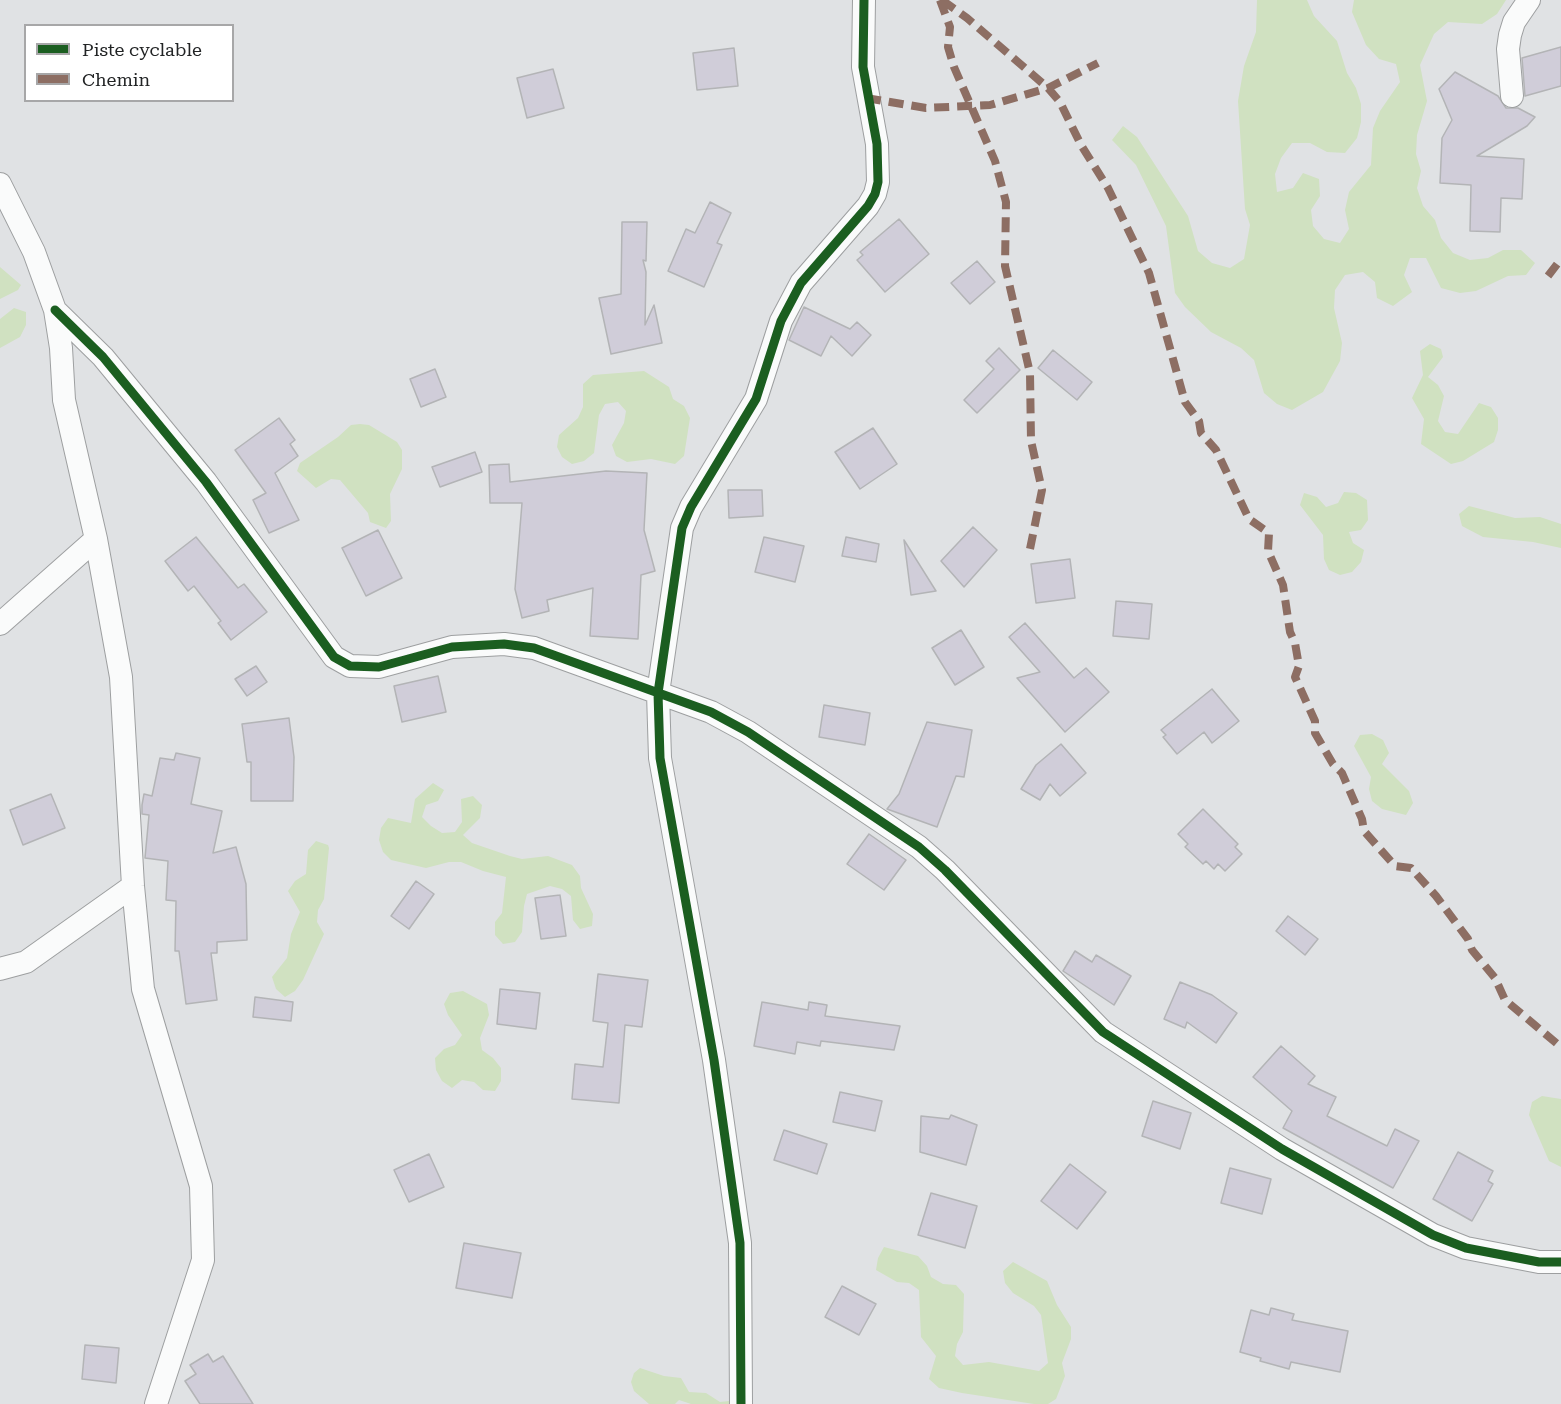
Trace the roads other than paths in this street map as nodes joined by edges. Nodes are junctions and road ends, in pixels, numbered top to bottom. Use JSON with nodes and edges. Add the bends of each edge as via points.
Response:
{"nodes":[{"id":1,"x":864,"y":0,"type":"edge"},
{"id":2,"x":1529,"y":0,"type":"edge"},
{"id":3,"x":1512,"y":96,"type":"dead end"},
{"id":4,"x":0,"y":184,"type":"edge"},
{"id":5,"x":55,"y":310,"type":"junction"},
{"id":6,"x":96,"y":539,"type":"junction"},
{"id":7,"x":0,"y":624,"type":"edge"},
{"id":8,"x":658,"y":693,"type":"junction"},
{"id":9,"x":133,"y":886,"type":"junction"},
{"id":10,"x":0,"y":969,"type":"edge"},
{"id":11,"x":1561,"y":1262,"type":"edge"},
{"id":12,"x":156,"y":1404,"type":"edge"},
{"id":13,"x":741,"y":1404,"type":"edge"}],
"edges":[{"from":1,"to":8,"type":"street","via":[[862,67],[877,144],[875,194],[801,283],[781,321],[756,399],[691,507],[682,528]]},
{"from":2,"to":3,"type":"street","via":[[1510,35]]},
{"from":4,"to":5,"type":"street","via":[[34,252]]},
{"from":5,"to":6,"type":"street","via":[[62,348],[64,400]]},
{"from":5,"to":8,"type":"street","via":[[103,357],[206,482],[334,657],[350,666],[379,667],[452,647],[504,644],[534,648]]},
{"from":6,"to":7,"type":"street"},
{"from":6,"to":9,"type":"street","via":[[121,677]]},
{"from":8,"to":11,"type":"street","via":[[691,703],[748,732],[919,847],[1103,1032],[1282,1149],[1433,1235],[1466,1248],[1539,1262]]},
{"from":8,"to":13,"type":"street","via":[[660,758],[714,1060],[740,1243]]},
{"from":9,"to":10,"type":"street","via":[[26,962]]},
{"from":9,"to":12,"type":"street","via":[[142,989],[201,1186],[203,1260]]}]}
